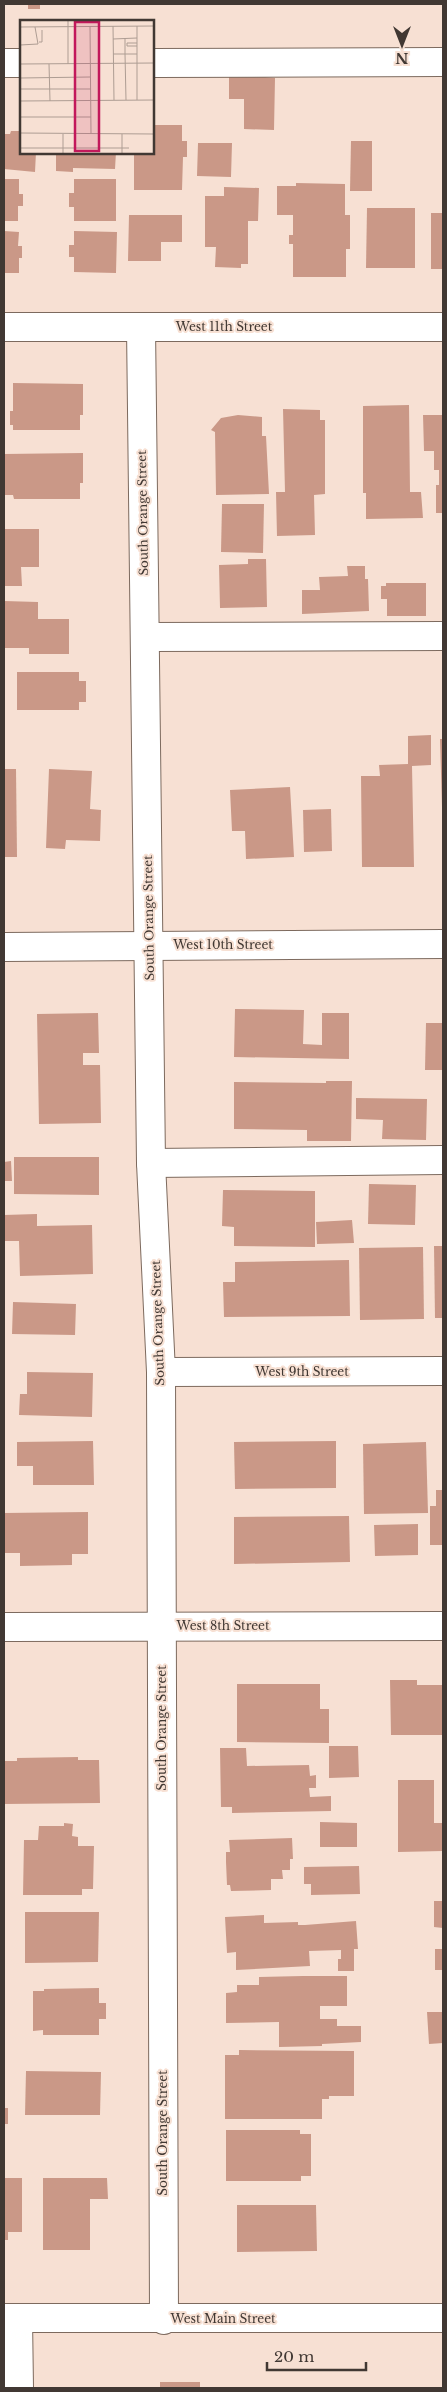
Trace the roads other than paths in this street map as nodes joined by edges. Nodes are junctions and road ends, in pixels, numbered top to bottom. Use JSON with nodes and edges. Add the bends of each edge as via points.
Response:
{"nodes":[{"id":1,"x":443,"y":62,"type":"edge"},
{"id":2,"x":4,"y":63,"type":"edge"},
{"id":3,"x":20,"y":63,"type":"edge"},
{"id":4,"x":154,"y":63,"type":"edge"},
{"id":5,"x":4,"y":327,"type":"edge"},
{"id":6,"x":141,"y":327,"type":"junction"},
{"id":7,"x":443,"y":327,"type":"edge"},
{"id":8,"x":443,"y":636,"type":"edge"},
{"id":9,"x":145,"y":637,"type":"junction"},
{"id":10,"x":443,"y":944,"type":"edge"},
{"id":11,"x":150,"y":945,"type":"junction"},
{"id":12,"x":4,"y":947,"type":"edge"},
{"id":13,"x":443,"y":1160,"type":"edge"},
{"id":14,"x":151,"y":1163,"type":"junction"},
{"id":15,"x":443,"y":1371,"type":"edge"},
{"id":16,"x":161,"y":1372,"type":"junction"},
{"id":17,"x":161,"y":1626,"type":"junction"},
{"id":18,"x":443,"y":1626,"type":"edge"},
{"id":19,"x":4,"y":1627,"type":"edge"},
{"id":20,"x":11,"y":2318,"type":"edge"},
{"id":21,"x":443,"y":2318,"type":"edge"},
{"id":22,"x":164,"y":2320,"type":"junction"},
{"id":23,"x":19,"y":2388,"type":"edge"}],
"edges":[{"from":1,"to":4,"type":"street"},
{"from":2,"to":3,"type":"street"},
{"from":5,"to":6,"type":"street","name":"West 11th Street"},
{"from":6,"to":7,"type":"street","name":"West 11th Street"},
{"from":6,"to":9,"type":"street","name":"South Orange Street"},
{"from":8,"to":9,"type":"street"},
{"from":9,"to":11,"type":"street","name":"South Orange Street"},
{"from":10,"to":11,"type":"street","name":"West 10th Street"},
{"from":11,"to":12,"type":"street","name":"West 10th Street"},
{"from":11,"to":14,"type":"street","name":"South Orange Street"},
{"from":13,"to":14,"type":"street"},
{"from":14,"to":16,"type":"street","name":"South Orange Street"},
{"from":15,"to":16,"type":"street","name":"West 9th Street"},
{"from":16,"to":17,"type":"street","name":"South Orange Street"},
{"from":17,"to":18,"type":"street","name":"West 8th Street"},
{"from":17,"to":19,"type":"street","name":"West 8th Street"},
{"from":17,"to":22,"type":"street","name":"South Orange Street"},
{"from":20,"to":22,"type":"street","name":"West Main Street"},
{"from":20,"to":23,"type":"street"},
{"from":21,"to":22,"type":"street","name":"West Main Street"}]}
